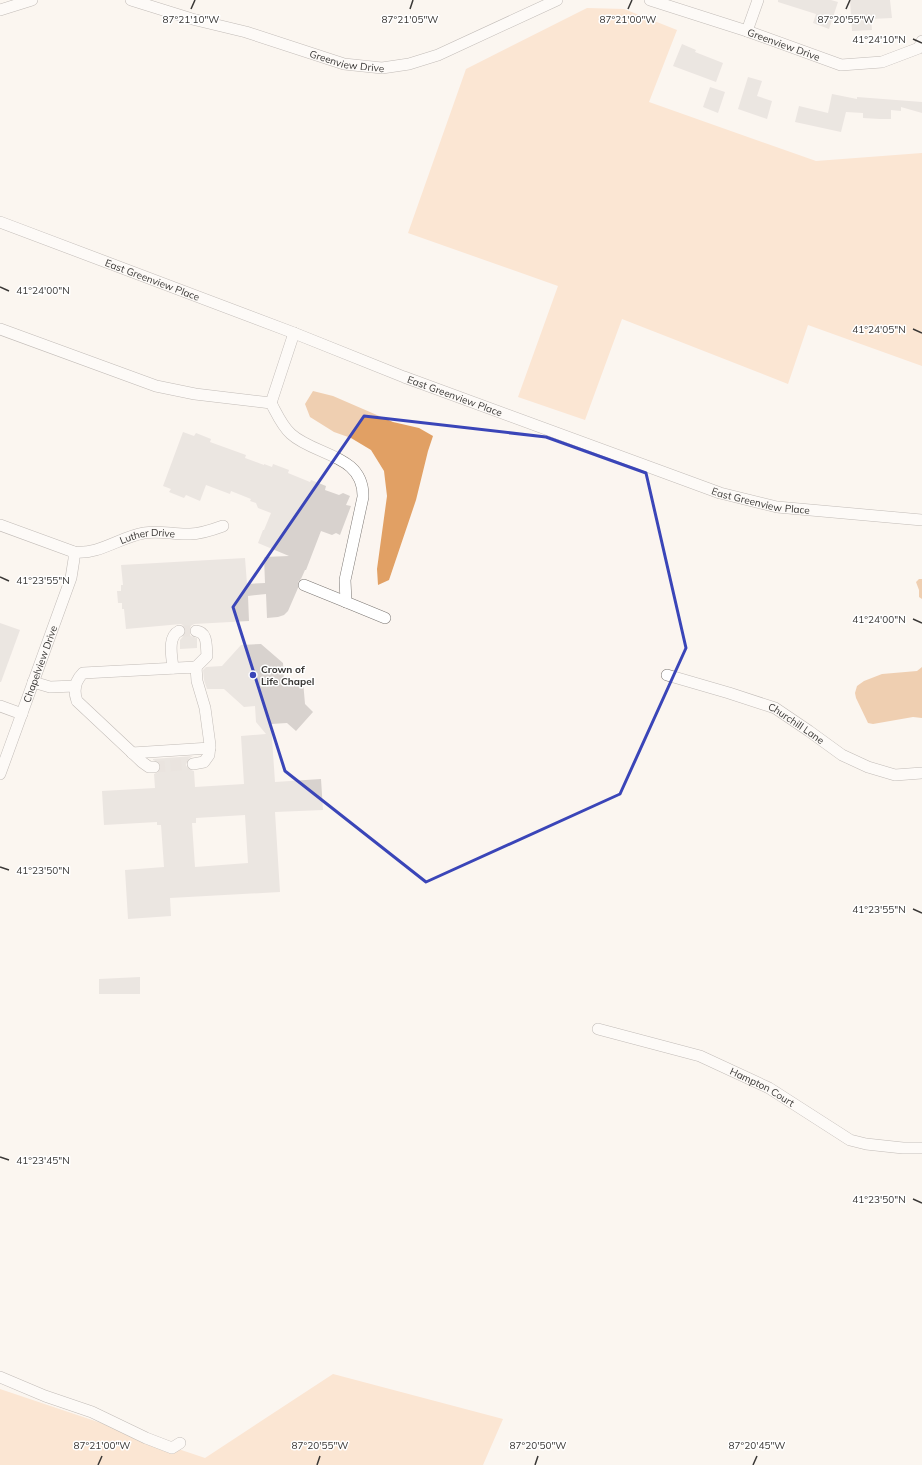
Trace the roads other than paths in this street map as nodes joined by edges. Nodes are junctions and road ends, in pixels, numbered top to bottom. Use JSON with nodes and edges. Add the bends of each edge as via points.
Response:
{"nodes":[{"id":1,"x":32,"y":0,"type":"edge"},
{"id":2,"x":131,"y":0,"type":"edge"},
{"id":3,"x":557,"y":0,"type":"edge"},
{"id":4,"x":650,"y":0,"type":"edge"},
{"id":5,"x":758,"y":0,"type":"edge"},
{"id":6,"x":0,"y":10,"type":"edge"},
{"id":7,"x":747,"y":31,"type":"junction"},
{"id":8,"x":921,"y":45,"type":"edge"},
{"id":9,"x":0,"y":222,"type":"edge"},
{"id":10,"x":0,"y":329,"type":"edge"},
{"id":11,"x":294,"y":333,"type":"junction"},
{"id":12,"x":271,"y":403,"type":"junction"},
{"id":13,"x":922,"y":520,"type":"edge"},
{"id":14,"x":0,"y":525,"type":"edge"},
{"id":15,"x":222,"y":526,"type":"dead end"},
{"id":16,"x":74,"y":552,"type":"junction"},
{"id":17,"x":304,"y":585,"type":"dead end"},
{"id":18,"x":346,"y":602,"type":"junction"},
{"id":19,"x":385,"y":618,"type":"dead end"},
{"id":20,"x":179,"y":631,"type":"dead end"},
{"id":21,"x":196,"y":631,"type":"dead end"},
{"id":22,"x":196,"y":667,"type":"junction"},
{"id":23,"x":173,"y":668,"type":"junction"},
{"id":24,"x":667,"y":676,"type":"dead end"},
{"id":25,"x":33,"y":682,"type":"junction"},
{"id":26,"x":75,"y":686,"type":"junction"},
{"id":27,"x":0,"y":706,"type":"edge"},
{"id":28,"x":22,"y":714,"type":"junction"},
{"id":29,"x":210,"y":748,"type":"junction"},
{"id":30,"x":132,"y":753,"type":"junction"},
{"id":31,"x":193,"y":764,"type":"tunnel mouth"},
{"id":32,"x":154,"y":767,"type":"tunnel mouth"},
{"id":33,"x":922,"y":773,"type":"edge"},
{"id":34,"x":0,"y":774,"type":"edge"},
{"id":35,"x":598,"y":1029,"type":"dead end"},
{"id":36,"x":922,"y":1148,"type":"edge"},
{"id":37,"x":0,"y":1376,"type":"edge"},
{"id":38,"x":180,"y":1443,"type":"dead end"}],
"edges":[{"from":1,"to":6,"type":"street"},
{"from":2,"to":3,"type":"street","name":"Greenview Drive","via":[[246,32],[344,64],[382,68],[409,64],[438,55]]},
{"from":4,"to":7,"type":"street","name":"Greenview Drive"},
{"from":5,"to":7,"type":"street"},
{"from":7,"to":8,"type":"street","name":"Greenview Drive","via":[[841,65],[882,62]]},
{"from":9,"to":11,"type":"street","name":"East Greenview Place"},
{"from":10,"to":12,"type":"street","via":[[156,386],[194,394]]},
{"from":11,"to":12,"type":"street"},
{"from":11,"to":13,"type":"street","name":"East Greenview Place","via":[[404,377],[720,493],[777,507]]},
{"from":12,"to":18,"type":"street","via":[[291,434],[302,442],[347,463],[360,480],[363,497],[345,580]]},
{"from":14,"to":16,"type":"street"},
{"from":15,"to":16,"type":"street","name":"Luther Drive","via":[[190,534],[146,532],[91,552]]},
{"from":16,"to":25,"type":"street","name":"Chapelview Drive","via":[[71,578]]},
{"from":17,"to":18,"type":"street"},
{"from":18,"to":19,"type":"street"},
{"from":20,"to":23,"type":"street","via":[[172,638]]},
{"from":21,"to":22,"type":"street","via":[[205,636],[206,656]]},
{"from":22,"to":23,"type":"street"},
{"from":22,"to":29,"type":"street"},
{"from":23,"to":26,"type":"street","via":[[83,672]]},
{"from":24,"to":33,"type":"street","name":"Churchill Lane","via":[[775,708],[842,755],[868,767],[895,774]]},
{"from":25,"to":26,"type":"street","via":[[50,687]]},
{"from":25,"to":28,"type":"street","name":"Chapelview Drive"},
{"from":26,"to":30,"type":"street","via":[[77,701]]},
{"from":27,"to":28,"type":"street"},
{"from":28,"to":34,"type":"street","name":"Chapelview Drive"},
{"from":29,"to":30,"type":"street"},
{"from":29,"to":31,"type":"street","via":[[204,762]]},
{"from":30,"to":32,"type":"street","via":[[146,765]]},
{"from":35,"to":36,"type":"street","name":"Hampton Court","via":[[700,1056],[769,1088],[850,1140],[866,1144]]},
{"from":37,"to":38,"type":"street","via":[[45,1396],[92,1412],[172,1448]]}]}
